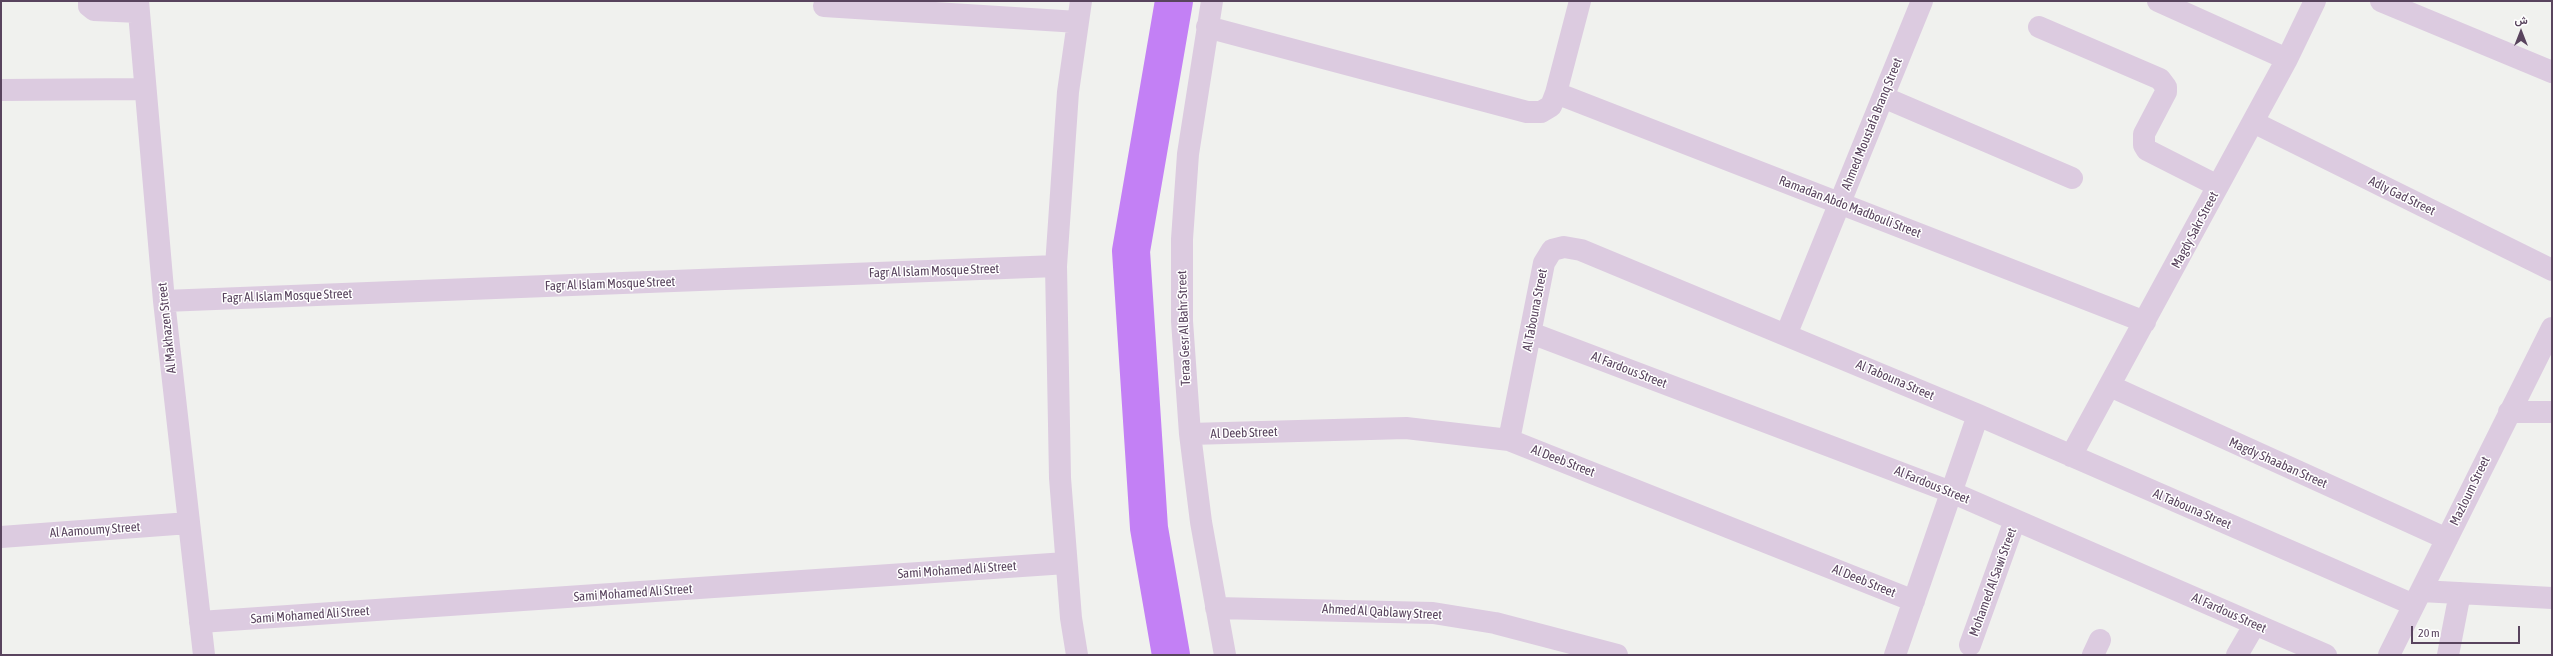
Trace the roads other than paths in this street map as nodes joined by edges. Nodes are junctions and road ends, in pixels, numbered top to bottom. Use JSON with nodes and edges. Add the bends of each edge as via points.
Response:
{"nodes":[{"id":1,"x":89,"y":1,"type":"edge"},
{"id":2,"x":1212,"y":1,"type":"edge"},
{"id":3,"x":1580,"y":1,"type":"edge"},
{"id":4,"x":1922,"y":1,"type":"edge"},
{"id":5,"x":2158,"y":1,"type":"edge"},
{"id":6,"x":2315,"y":1,"type":"edge"},
{"id":7,"x":2381,"y":1,"type":"edge"},
{"id":8,"x":139,"y":6,"type":"edge"},
{"id":9,"x":824,"y":6,"type":"dead end"},
{"id":10,"x":1080,"y":11,"type":"edge"},
{"id":11,"x":1207,"y":27,"type":"junction"},
{"id":12,"x":2039,"y":27,"type":"dead end"},
{"id":13,"x":2287,"y":59,"type":"junction"},
{"id":14,"x":2552,"y":72,"type":"edge"},
{"id":15,"x":145,"y":89,"type":"junction"},
{"id":16,"x":1,"y":90,"type":"edge"},
{"id":17,"x":1883,"y":97,"type":"junction"},
{"id":18,"x":1553,"y":100,"type":"junction"},
{"id":19,"x":2253,"y":122,"type":"junction"},
{"id":20,"x":2072,"y":178,"type":"dead end"},
{"id":21,"x":2218,"y":186,"type":"junction"},
{"id":22,"x":1840,"y":203,"type":"junction"},
{"id":23,"x":1056,"y":266,"type":"junction"},
{"id":24,"x":2552,"y":270,"type":"edge"},
{"id":25,"x":164,"y":301,"type":"junction"},
{"id":26,"x":2145,"y":322,"type":"junction"},
{"id":27,"x":2552,"y":328,"type":"edge"},
{"id":28,"x":1531,"y":333,"type":"junction"},
{"id":29,"x":1786,"y":335,"type":"junction"},
{"id":30,"x":2110,"y":386,"type":"junction"},
{"id":31,"x":2509,"y":412,"type":"junction"},
{"id":32,"x":2552,"y":412,"type":"edge"},
{"id":33,"x":1978,"y":415,"type":"junction"},
{"id":34,"x":1190,"y":434,"type":"junction"},
{"id":35,"x":1509,"y":440,"type":"junction"},
{"id":36,"x":2071,"y":456,"type":"junction"},
{"id":37,"x":1951,"y":492,"type":"junction"},
{"id":38,"x":2015,"y":520,"type":"junction"},
{"id":39,"x":189,"y":523,"type":"junction"},
{"id":40,"x":1,"y":537,"type":"edge"},
{"id":41,"x":2447,"y":539,"type":"junction"},
{"id":42,"x":1066,"y":563,"type":"junction"},
{"id":43,"x":2460,"y":593,"type":"junction"},
{"id":44,"x":2417,"y":598,"type":"junction"},
{"id":45,"x":2552,"y":598,"type":"edge"},
{"id":46,"x":1914,"y":601,"type":"junction"},
{"id":47,"x":1216,"y":608,"type":"junction"},
{"id":48,"x":200,"y":622,"type":"junction"},
{"id":49,"x":2255,"y":624,"type":"junction"},
{"id":50,"x":1970,"y":645,"type":"dead end"},
{"id":51,"x":204,"y":655,"type":"edge"},
{"id":52,"x":1078,"y":655,"type":"edge"},
{"id":53,"x":1225,"y":655,"type":"edge"},
{"id":54,"x":1617,"y":655,"type":"edge"},
{"id":55,"x":1895,"y":655,"type":"edge"},
{"id":56,"x":2237,"y":655,"type":"edge"},
{"id":57,"x":2326,"y":655,"type":"edge"},
{"id":58,"x":2389,"y":655,"type":"edge"},
{"id":59,"x":2448,"y":655,"type":"edge"}],
"edges":[{"from":1,"to":8,"type":"street","via":[[89,6],[94,10]]},
{"from":2,"to":11,"type":"street","name":"Teraa Gesr Al Bahr Street"},
{"from":3,"to":18,"type":"street"},
{"from":4,"to":17,"type":"street","name":"Ahmed Moustafa Branq Street"},
{"from":5,"to":13,"type":"street"},
{"from":6,"to":13,"type":"street","name":"Magdy Sakr Street"},
{"from":7,"to":14,"type":"street"},
{"from":8,"to":15,"type":"street","name":"Al Makhazen Street"},
{"from":9,"to":10,"type":"street"},
{"from":10,"to":23,"type":"street","via":[[1068,92]]},
{"from":11,"to":18,"type":"street","via":[[1527,112],[1541,112]]},
{"from":11,"to":34,"type":"street","name":"Teraa Gesr Al Bahr Street","via":[[1188,154],[1182,239],[1182,321]]},
{"from":12,"to":21,"type":"street","via":[[2160,79],[2166,92],[2144,134],[2144,145],[2147,150]]},
{"from":13,"to":19,"type":"street","name":"Magdy Sakr Street"},
{"from":15,"to":16,"type":"street"},
{"from":15,"to":25,"type":"street","name":"Al Makhazen Street"},
{"from":17,"to":20,"type":"street"},
{"from":17,"to":22,"type":"street","name":"Ahmed Moustafa Branq Street"},
{"from":18,"to":22,"type":"street","name":"Ramadan Abdo Madbouli Street"},
{"from":19,"to":21,"type":"street","name":"Magdy Sakr Street"},
{"from":19,"to":24,"type":"street","name":"Adly Gad Street"},
{"from":21,"to":26,"type":"street","name":"Magdy Sakr Street"},
{"from":22,"to":26,"type":"street","name":"Ramadan Abdo Madbouli Street"},
{"from":22,"to":29,"type":"street","name":"Ahmed Moustafa Branq Street"},
{"from":23,"to":25,"type":"street","name":"Fagr Al Islam Mosque Street"},
{"from":23,"to":42,"type":"street","via":[[1060,478]]},
{"from":25,"to":39,"type":"street","name":"Al Makhazen Street"},
{"from":26,"to":30,"type":"street","name":"Magdy Sakr Street"},
{"from":27,"to":31,"type":"street","name":"Mazloum Street"},
{"from":28,"to":29,"type":"street","name":"Al Tabouna Street","via":[[1544,263],[1552,250],[1564,247],[1581,250]]},
{"from":28,"to":35,"type":"street","name":"Al Tabouna Street"},
{"from":28,"to":37,"type":"street","name":"Al Fardous Street"},
{"from":29,"to":33,"type":"street","name":"Al Tabouna Street"},
{"from":30,"to":36,"type":"street","name":"Magdy Sakr Street"},
{"from":30,"to":41,"type":"street","name":"Magdy Shaaban Street"},
{"from":31,"to":32,"type":"street"},
{"from":31,"to":41,"type":"street","name":"Mazloum Street"},
{"from":33,"to":36,"type":"street","name":"Al Tabouna Street"},
{"from":33,"to":37,"type":"street"},
{"from":34,"to":35,"type":"street","name":"Al Deeb Street","via":[[1406,428]]},
{"from":34,"to":47,"type":"street","name":"Teraa Gesr Al Bahr Street","via":[[1201,522]]},
{"from":35,"to":46,"type":"street","name":"Al Deeb Street"},
{"from":36,"to":44,"type":"street","name":"Al Tabouna Street"},
{"from":37,"to":38,"type":"street","name":"Al Fardous Street"},
{"from":37,"to":46,"type":"street"},
{"from":38,"to":49,"type":"street","name":"Al Fardous Street"},
{"from":38,"to":50,"type":"street","name":"Mohamed Al Sawi Street"},
{"from":39,"to":40,"type":"street","name":"Al Aamoumy Street"},
{"from":39,"to":48,"type":"street","name":"Al Makhazen Street"},
{"from":41,"to":44,"type":"street","name":"Mazloum Street"},
{"from":42,"to":48,"type":"street","name":"Sami Mohamed Ali Street"},
{"from":42,"to":52,"type":"street","via":[[1071,618]]},
{"from":43,"to":44,"type":"street"},
{"from":43,"to":45,"type":"street"},
{"from":43,"to":59,"type":"street"},
{"from":44,"to":58,"type":"street","name":"Mazloum Street"},
{"from":46,"to":55,"type":"street"},
{"from":47,"to":53,"type":"street","name":"Teraa Gesr Al Bahr Street"},
{"from":47,"to":54,"type":"street","name":"Ahmed Al Qablawy Street","via":[[1433,613],[1495,623]]},
{"from":48,"to":51,"type":"street","name":"Al Makhazen Street"},
{"from":49,"to":56,"type":"street"},
{"from":49,"to":57,"type":"street","name":"Al Fardous Street"}]}
